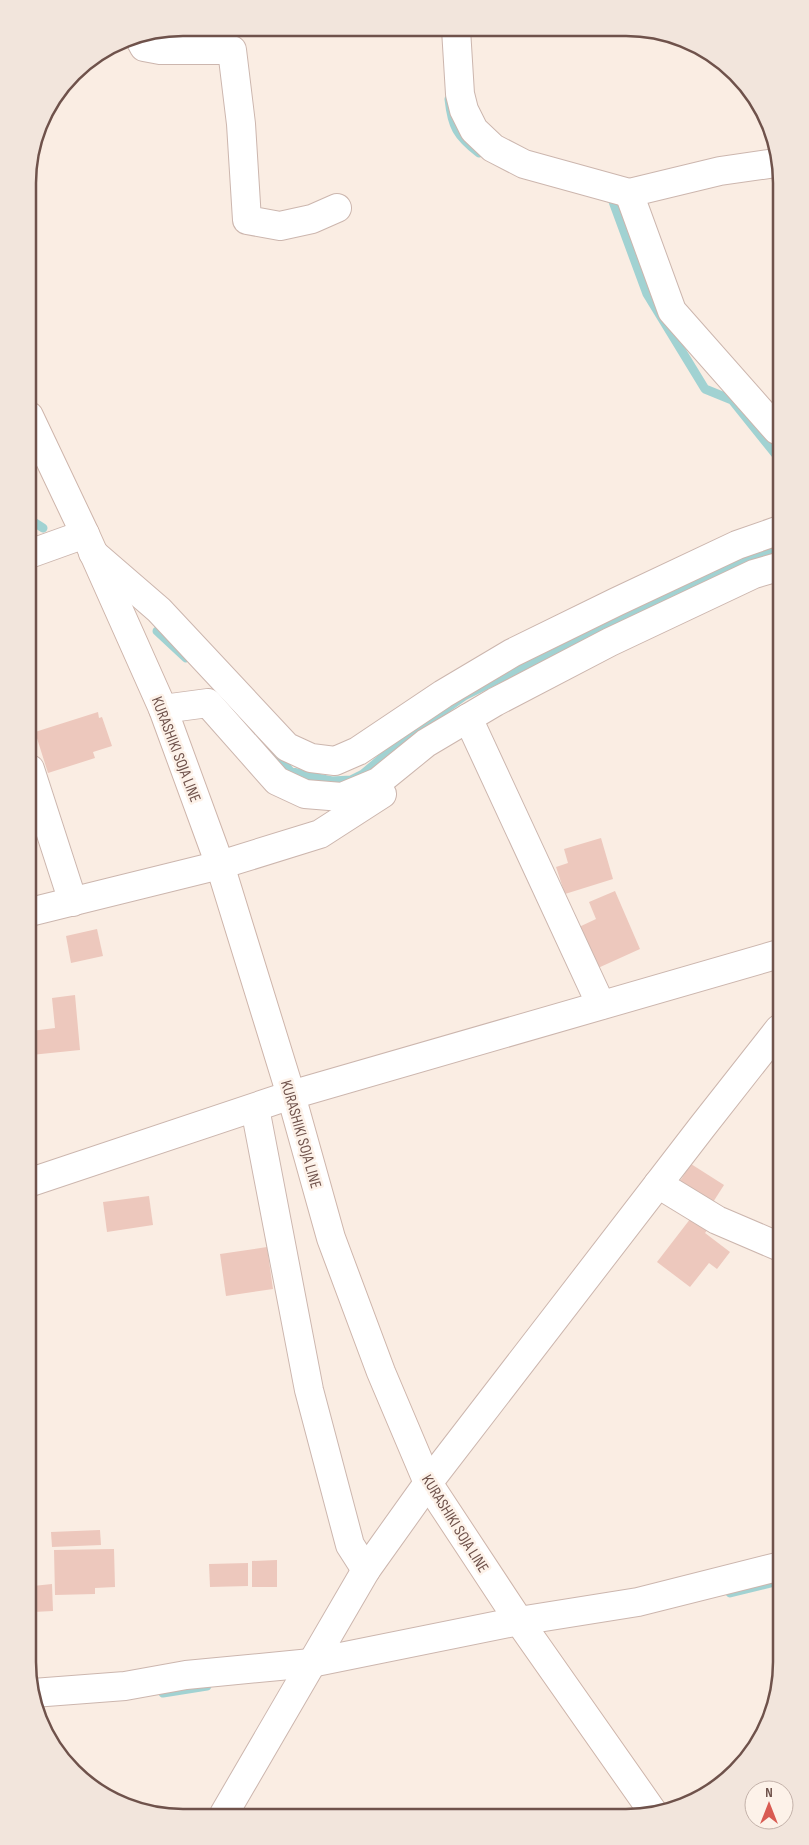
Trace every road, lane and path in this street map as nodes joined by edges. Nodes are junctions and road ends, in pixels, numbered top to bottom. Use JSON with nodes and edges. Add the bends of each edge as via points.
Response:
{"nodes":[{"id":1,"x":456,"y":36,"type":"edge"},
{"id":2,"x":142,"y":43,"type":"edge"},
{"id":3,"x":771,"y":164,"type":"edge"},
{"id":4,"x":629,"y":193,"type":"junction"},
{"id":5,"x":337,"y":208,"type":"dead end"},
{"id":6,"x":773,"y":425,"type":"edge"},
{"id":7,"x":37,"y":433,"type":"edge"},
{"id":8,"x":773,"y":533,"type":"edge"},
{"id":9,"x":89,"y":544,"type":"junction"},
{"id":10,"x":37,"y":553,"type":"edge"},
{"id":11,"x":773,"y":569,"type":"edge"},
{"id":12,"x":163,"y":708,"type":"junction"},
{"id":13,"x":468,"y":718,"type":"junction"},
{"id":14,"x":426,"y":743,"type":"junction"},
{"id":15,"x":37,"y":789,"type":"edge"},
{"id":16,"x":220,"y":866,"type":"junction"},
{"id":17,"x":73,"y":902,"type":"junction"},
{"id":18,"x":37,"y":910,"type":"edge"},
{"id":19,"x":772,"y":956,"type":"edge"},
{"id":20,"x":597,"y":997,"type":"junction"},
{"id":21,"x":772,"y":1037,"type":"edge"},
{"id":22,"x":291,"y":1095,"type":"junction"},
{"id":23,"x":255,"y":1108,"type":"junction"},
{"id":24,"x":36,"y":1180,"type":"edge"},
{"id":25,"x":658,"y":1184,"type":"junction"},
{"id":26,"x":772,"y":1243,"type":"edge"},
{"id":27,"x":428,"y":1484,"type":"junction"},
{"id":28,"x":772,"y":1568,"type":"edge"},
{"id":29,"x":366,"y":1570,"type":"junction"},
{"id":30,"x":519,"y":1621,"type":"junction"},
{"id":31,"x":307,"y":1670,"type":"junction"},
{"id":32,"x":40,"y":1692,"type":"edge"},
{"id":33,"x":649,"y":1806,"type":"edge"},
{"id":34,"x":227,"y":1809,"type":"edge"}],
"edges":[{"from":1,"to":4,"type":"street","via":[[464,110],[474,130],[493,148],[524,164]]},
{"from":2,"to":5,"type":"street","via":[[144,47],[160,50],[232,50],[241,124],[246,220],[280,226],[312,219]]},
{"from":3,"to":4,"type":"street","via":[[720,171]]},
{"from":4,"to":6,"type":"street","via":[[672,311]]},
{"from":7,"to":9,"type":"street","name":"KURASHIKI SOJA LINE"},
{"from":8,"to":9,"type":"street","via":[[737,545],[512,653],[358,750],[335,760],[311,758],[287,747],[159,610]]},
{"from":9,"to":10,"type":"street"},
{"from":9,"to":12,"type":"street","name":"KURASHIKI SOJA LINE"},
{"from":11,"to":13,"type":"street","via":[[754,574],[610,642]]},
{"from":12,"to":14,"type":"street","via":[[208,703],[277,781],[305,794],[342,797],[378,782]]},
{"from":12,"to":16,"type":"street","name":"KURASHIKI SOJA LINE"},
{"from":13,"to":14,"type":"street"},
{"from":13,"to":20,"type":"street"},
{"from":14,"to":16,"type":"street","via":[[399,783],[320,834]]},
{"from":15,"to":17,"type":"street"},
{"from":16,"to":17,"type":"street"},
{"from":16,"to":22,"type":"street","name":"KURASHIKI SOJA LINE"},
{"from":17,"to":18,"type":"street"},
{"from":19,"to":20,"type":"street"},
{"from":20,"to":22,"type":"street"},
{"from":21,"to":25,"type":"street"},
{"from":22,"to":23,"type":"street"},
{"from":22,"to":27,"type":"street","name":"KURASHIKI SOJA LINE","via":[[331,1238],[381,1372]]},
{"from":23,"to":24,"type":"street"},
{"from":23,"to":29,"type":"street","via":[[309,1390],[350,1545]]},
{"from":25,"to":26,"type":"street","via":[[718,1220]]},
{"from":25,"to":27,"type":"street"},
{"from":27,"to":29,"type":"street"},
{"from":27,"to":30,"type":"street","name":"KURASHIKI SOJA LINE"},
{"from":28,"to":30,"type":"street","via":[[638,1602]]},
{"from":29,"to":31,"type":"street"},
{"from":30,"to":31,"type":"street"},
{"from":30,"to":33,"type":"street","name":"KURASHIKI SOJA LINE"},
{"from":31,"to":32,"type":"street","via":[[186,1675],[125,1686]]},
{"from":31,"to":34,"type":"street"}]}
